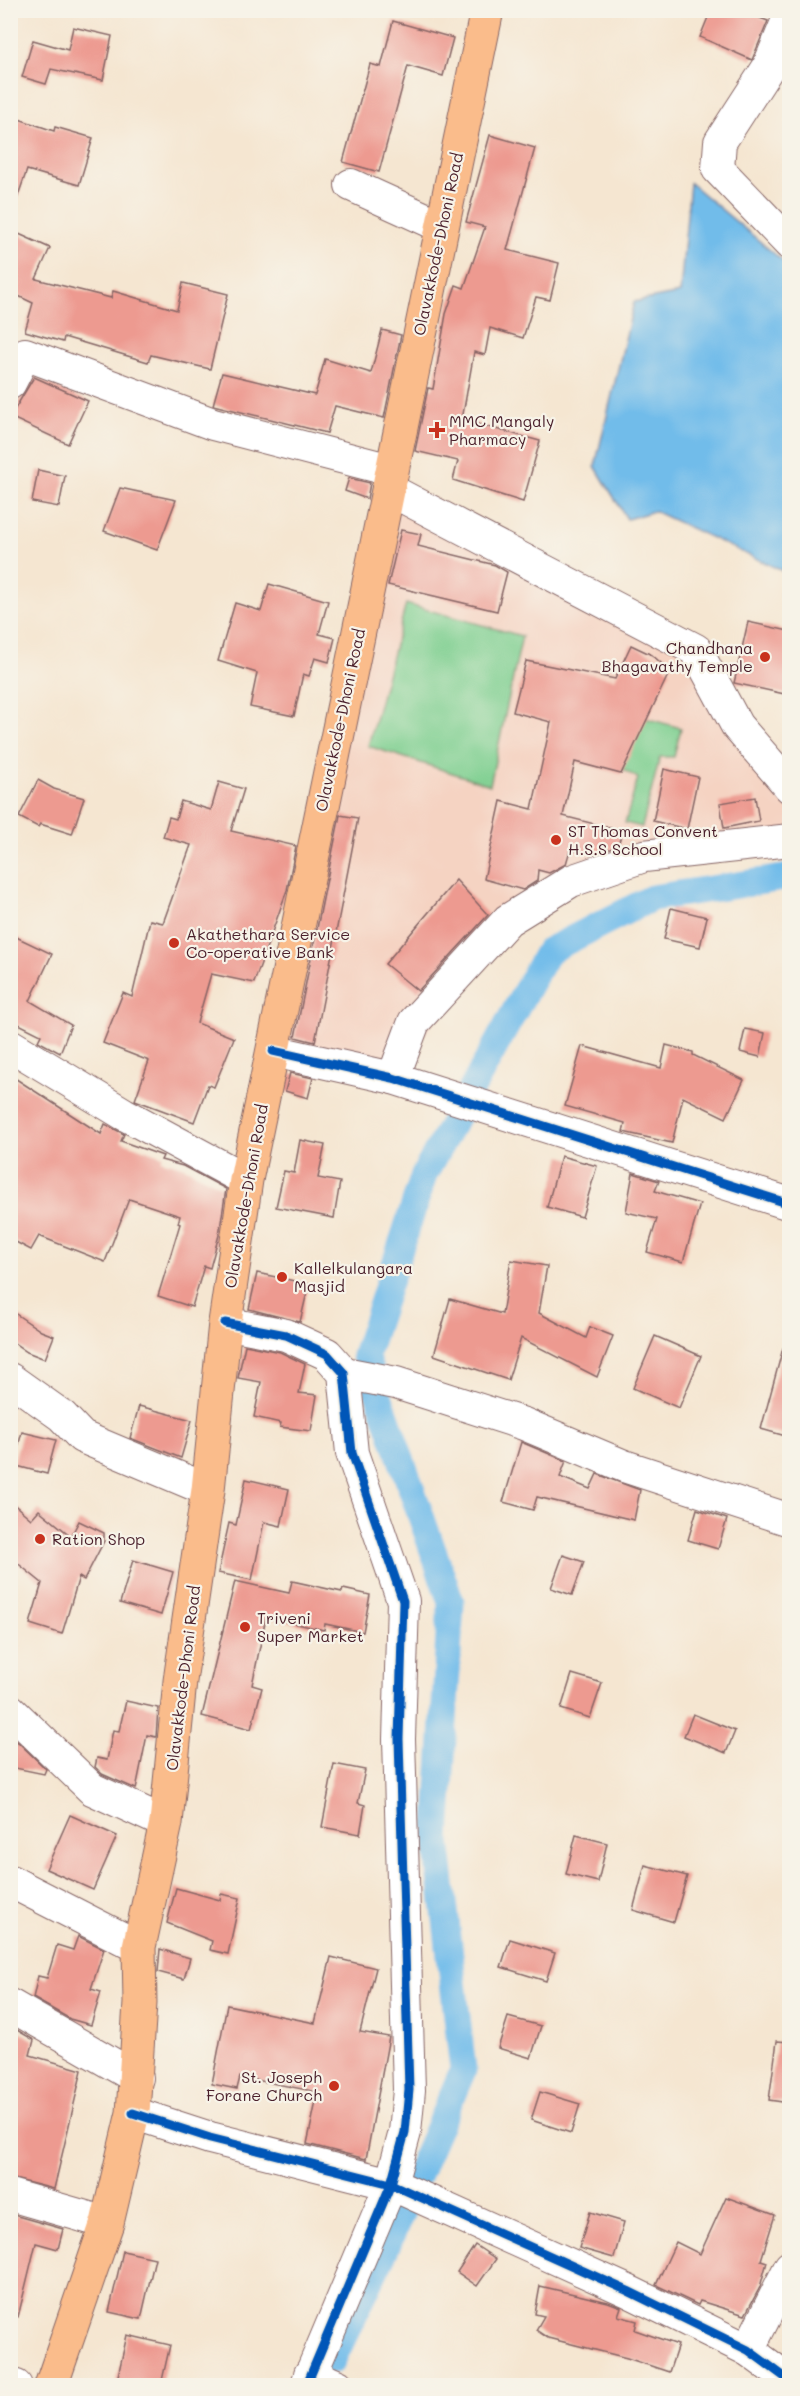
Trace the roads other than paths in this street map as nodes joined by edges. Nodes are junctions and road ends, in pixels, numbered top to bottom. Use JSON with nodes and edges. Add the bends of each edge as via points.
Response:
{"nodes":[{"id":1,"x":487,"y":10,"type":"edge"},
{"id":2,"x":789,"y":15,"type":"edge"},
{"id":3,"x":351,"y":185,"type":"dead end"},
{"id":4,"x":441,"y":226,"type":"junction"},
{"id":5,"x":789,"y":244,"type":"edge"},
{"id":6,"x":10,"y":382,"type":"edge"},
{"id":7,"x":390,"y":479,"type":"junction"},
{"id":8,"x":789,"y":787,"type":"edge"},
{"id":9,"x":789,"y":840,"type":"edge"},
{"id":10,"x":10,"y":1046,"type":"edge"},
{"id":11,"x":273,"y":1051,"type":"junction"},
{"id":12,"x":393,"y":1078,"type":"junction"},
{"id":13,"x":246,"y":1180,"type":"junction"},
{"id":14,"x":789,"y":1204,"type":"edge"},
{"id":15,"x":225,"y":1323,"type":"junction"},
{"id":16,"x":344,"y":1373,"type":"junction"},
{"id":17,"x":10,"y":1379,"type":"edge"},
{"id":18,"x":208,"y":1490,"type":"junction"},
{"id":19,"x":789,"y":1520,"type":"edge"},
{"id":20,"x":10,"y":1710,"type":"edge"},
{"id":21,"x":166,"y":1823,"type":"junction"},
{"id":22,"x":10,"y":1881,"type":"edge"},
{"id":23,"x":139,"y":1947,"type":"junction"},
{"id":24,"x":10,"y":2005,"type":"edge"},
{"id":25,"x":136,"y":2078,"type":"junction"},
{"id":26,"x":132,"y":2113,"type":"junction"},
{"id":27,"x":391,"y":2184,"type":"junction"},
{"id":28,"x":10,"y":2195,"type":"edge"},
{"id":29,"x":107,"y":2223,"type":"junction"},
{"id":30,"x":789,"y":2267,"type":"edge"},
{"id":31,"x":748,"y":2350,"type":"junction"},
{"id":32,"x":789,"y":2381,"type":"edge"},
{"id":33,"x":318,"y":2382,"type":"edge"},
{"id":34,"x":10,"y":2384,"type":"edge"},
{"id":35,"x":16,"y":2385,"type":"edge"},
{"id":36,"x":51,"y":2385,"type":"edge"}],
"edges":[{"from":1,"to":4,"type":"main road","name":"Olavakkode-Dhoni Road"},
{"from":2,"to":5,"type":"street","via":[[768,68],[720,142],[718,169]]},
{"from":3,"to":4,"type":"street"},
{"from":4,"to":7,"type":"main road","name":"Olavakkode-Dhoni Road"},
{"from":6,"to":7,"type":"street","via":[[25,354],[213,424]]},
{"from":7,"to":8,"type":"street","via":[[696,650],[737,726]]},
{"from":7,"to":11,"type":"main road","name":"Olavakkode-Dhoni Road"},
{"from":9,"to":12,"type":"street","via":[[644,856],[571,881],[508,920],[414,1022]]},
{"from":10,"to":13,"type":"street"},
{"from":11,"to":12,"type":"street"},
{"from":11,"to":13,"type":"main road","name":"Olavakkode-Dhoni Road"},
{"from":12,"to":14,"type":"street"},
{"from":13,"to":15,"type":"main road","name":"Olavakkode-Dhoni Road"},
{"from":15,"to":16,"type":"street","via":[[286,1335],[327,1354]]},
{"from":15,"to":18,"type":"main road","name":"Olavakkode-Dhoni Road"},
{"from":16,"to":19,"type":"street","via":[[396,1383],[524,1424],[624,1466]]},
{"from":16,"to":27,"type":"street","via":[[352,1453],[403,1600],[399,1739],[410,2090],[405,2132]]},
{"from":17,"to":18,"type":"street","via":[[62,1416],[82,1437]]},
{"from":18,"to":21,"type":"main road","name":"Olavakkode-Dhoni Road","via":[[180,1681]]},
{"from":20,"to":21,"type":"street","via":[[92,1790]]},
{"from":21,"to":23,"type":"main road","name":"Olavakkode-Dhoni Road"},
{"from":22,"to":23,"type":"street"},
{"from":23,"to":25,"type":"main road","name":"Olavakkode-Dhoni Road"},
{"from":24,"to":25,"type":"street"},
{"from":25,"to":26,"type":"main road","name":"Olavakkode-Dhoni Road"},
{"from":26,"to":27,"type":"street","via":[[210,2138]]},
{"from":26,"to":29,"type":"main road","name":"Olavakkode-Dhoni Road"},
{"from":27,"to":31,"type":"street"},
{"from":27,"to":33,"type":"street"},
{"from":28,"to":29,"type":"street"},
{"from":29,"to":36,"type":"main road","name":"Olavakkode-Dhoni Road"},
{"from":30,"to":31,"type":"street"},
{"from":31,"to":32,"type":"street"},
{"from":34,"to":35,"type":"street"}]}
